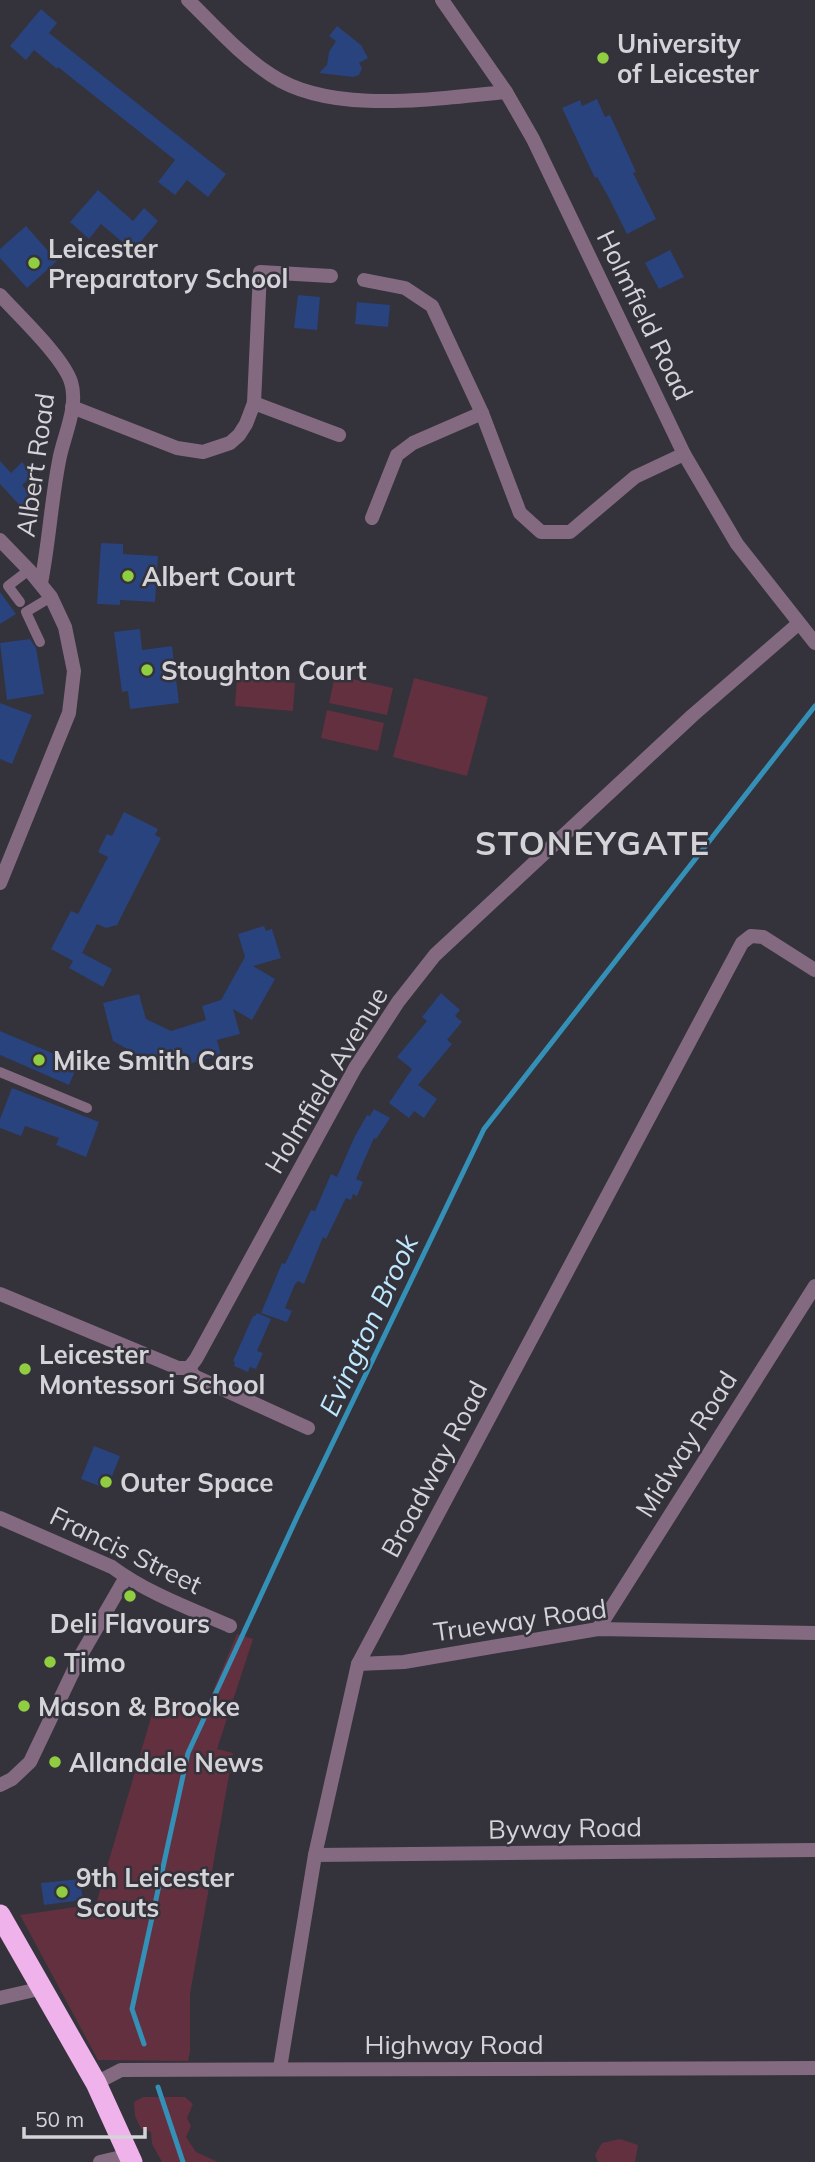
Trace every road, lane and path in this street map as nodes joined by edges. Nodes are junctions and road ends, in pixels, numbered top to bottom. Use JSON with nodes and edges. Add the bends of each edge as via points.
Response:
{"nodes":[{"id":1,"x":188,"y":0,"type":"edge"},
{"id":2,"x":442,"y":0,"type":"edge"},
{"id":3,"x":506,"y":92,"type":"junction"},
{"id":4,"x":331,"y":276,"type":"dead end"},
{"id":5,"x":364,"y":280,"type":"dead end"},
{"id":6,"x":0,"y":295,"type":"edge"},
{"id":7,"x":254,"y":403,"type":"junction"},
{"id":8,"x":72,"y":407,"type":"junction"},
{"id":9,"x":482,"y":413,"type":"junction"},
{"id":10,"x":339,"y":435,"type":"dead end"},
{"id":11,"x":684,"y":454,"type":"junction"},
{"id":12,"x":372,"y":518,"type":"dead end"},
{"id":13,"x":0,"y":540,"type":"edge"},
{"id":14,"x":29,"y":570,"type":"junction"},
{"id":15,"x":41,"y":583,"type":"junction"},
{"id":16,"x":51,"y":597,"type":"junction"},
{"id":17,"x":20,"y":602,"type":"dead end"},
{"id":18,"x":798,"y":624,"type":"junction"},
{"id":19,"x":40,"y":642,"type":"dead end"},
{"id":20,"x":815,"y":643,"type":"edge"},
{"id":21,"x":0,"y":883,"type":"edge"},
{"id":22,"x":815,"y":970,"type":"edge"},
{"id":23,"x":0,"y":1072,"type":"edge"},
{"id":24,"x":87,"y":1108,"type":"dead end"},
{"id":25,"x":815,"y":1286,"type":"edge"},
{"id":26,"x":0,"y":1294,"type":"edge"},
{"id":27,"x":189,"y":1368,"type":"junction"},
{"id":28,"x":308,"y":1428,"type":"dead end"},
{"id":29,"x":0,"y":1518,"type":"edge"},
{"id":30,"x":126,"y":1577,"type":"junction"},
{"id":31,"x":230,"y":1626,"type":"dead end"},
{"id":32,"x":598,"y":1629,"type":"junction"},
{"id":33,"x":815,"y":1633,"type":"edge"},
{"id":34,"x":358,"y":1664,"type":"junction"},
{"id":35,"x":0,"y":1785,"type":"edge"},
{"id":36,"x":815,"y":1850,"type":"edge"},
{"id":37,"x":315,"y":1855,"type":"junction"},
{"id":38,"x":0,"y":1915,"type":"edge"},
{"id":39,"x":43,"y":1988,"type":"junction"},
{"id":40,"x":0,"y":1998,"type":"edge"},
{"id":41,"x":280,"y":2068,"type":"junction"},
{"id":42,"x":815,"y":2068,"type":"edge"},
{"id":43,"x":96,"y":2083,"type":"junction"},
{"id":44,"x":131,"y":2159,"type":"edge"},
{"id":45,"x":100,"y":2162,"type":"edge"}],
"edges":[{"from":1,"to":3,"type":"street","via":[[271,76],[300,91],[378,102]]},
{"from":2,"to":3,"type":"street","name":"Holmfield Road"},
{"from":3,"to":11,"type":"street","name":"Holmfield Road"},
{"from":4,"to":7,"type":"street","via":[[260,272]]},
{"from":5,"to":9,"type":"street","via":[[405,288],[432,306]]},
{"from":6,"to":8,"type":"street","name":"Albert Road","via":[[64,366],[73,391]]},
{"from":7,"to":8,"type":"street","via":[[239,435],[203,452],[177,448]]},
{"from":7,"to":10,"type":"street"},
{"from":8,"to":15,"type":"street","name":"Albert Road","via":[[58,463]]},
{"from":9,"to":11,"type":"street","via":[[520,513],[541,532],[570,532],[635,477]]},
{"from":9,"to":12,"type":"street","via":[[413,443],[397,455]]},
{"from":11,"to":18,"type":"street","name":"Holmfield Road","via":[[737,544]]},
{"from":13,"to":14,"type":"street"},
{"from":14,"to":15,"type":"street"},
{"from":14,"to":17,"type":"lane","via":[[8,586]]},
{"from":15,"to":16,"type":"street"},
{"from":16,"to":19,"type":"lane","via":[[26,612]]},
{"from":16,"to":21,"type":"street","via":[[65,627],[74,671],[73,693]]},
{"from":18,"to":20,"type":"street","name":"Holmfield Road"},
{"from":18,"to":27,"type":"street","name":"Holmfield Avenue","via":[[693,715],[435,955],[355,1068]]},
{"from":22,"to":34,"type":"street","name":"Broadway Road","via":[[763,937],[751,936],[742,943]]},
{"from":23,"to":24,"type":"lane"},
{"from":25,"to":32,"type":"street","name":"Midway Road"},
{"from":26,"to":27,"type":"street","via":[[178,1368]]},
{"from":27,"to":28,"type":"street","via":[[194,1376]]},
{"from":29,"to":30,"type":"street","name":"Francis Street"},
{"from":30,"to":31,"type":"street","name":"Francis Street"},
{"from":30,"to":35,"type":"street","via":[[81,1656],[30,1762]]},
{"from":32,"to":33,"type":"street","name":"Trueway Road"},
{"from":32,"to":34,"type":"street","name":"Trueway Road","via":[[404,1662]]},
{"from":34,"to":37,"type":"street","name":"Broadway Road"},
{"from":36,"to":37,"type":"street","name":"Byway Road"},
{"from":37,"to":41,"type":"street","name":"Broadway Road"},
{"from":38,"to":39,"type":"highway"},
{"from":39,"to":40,"type":"street"},
{"from":39,"to":43,"type":"highway"},
{"from":41,"to":42,"type":"street","name":"Highway Road"},
{"from":41,"to":43,"type":"street","name":"Highway Road","via":[[121,2070]]},
{"from":43,"to":44,"type":"highway"},
{"from":44,"to":45,"type":"street"}]}
